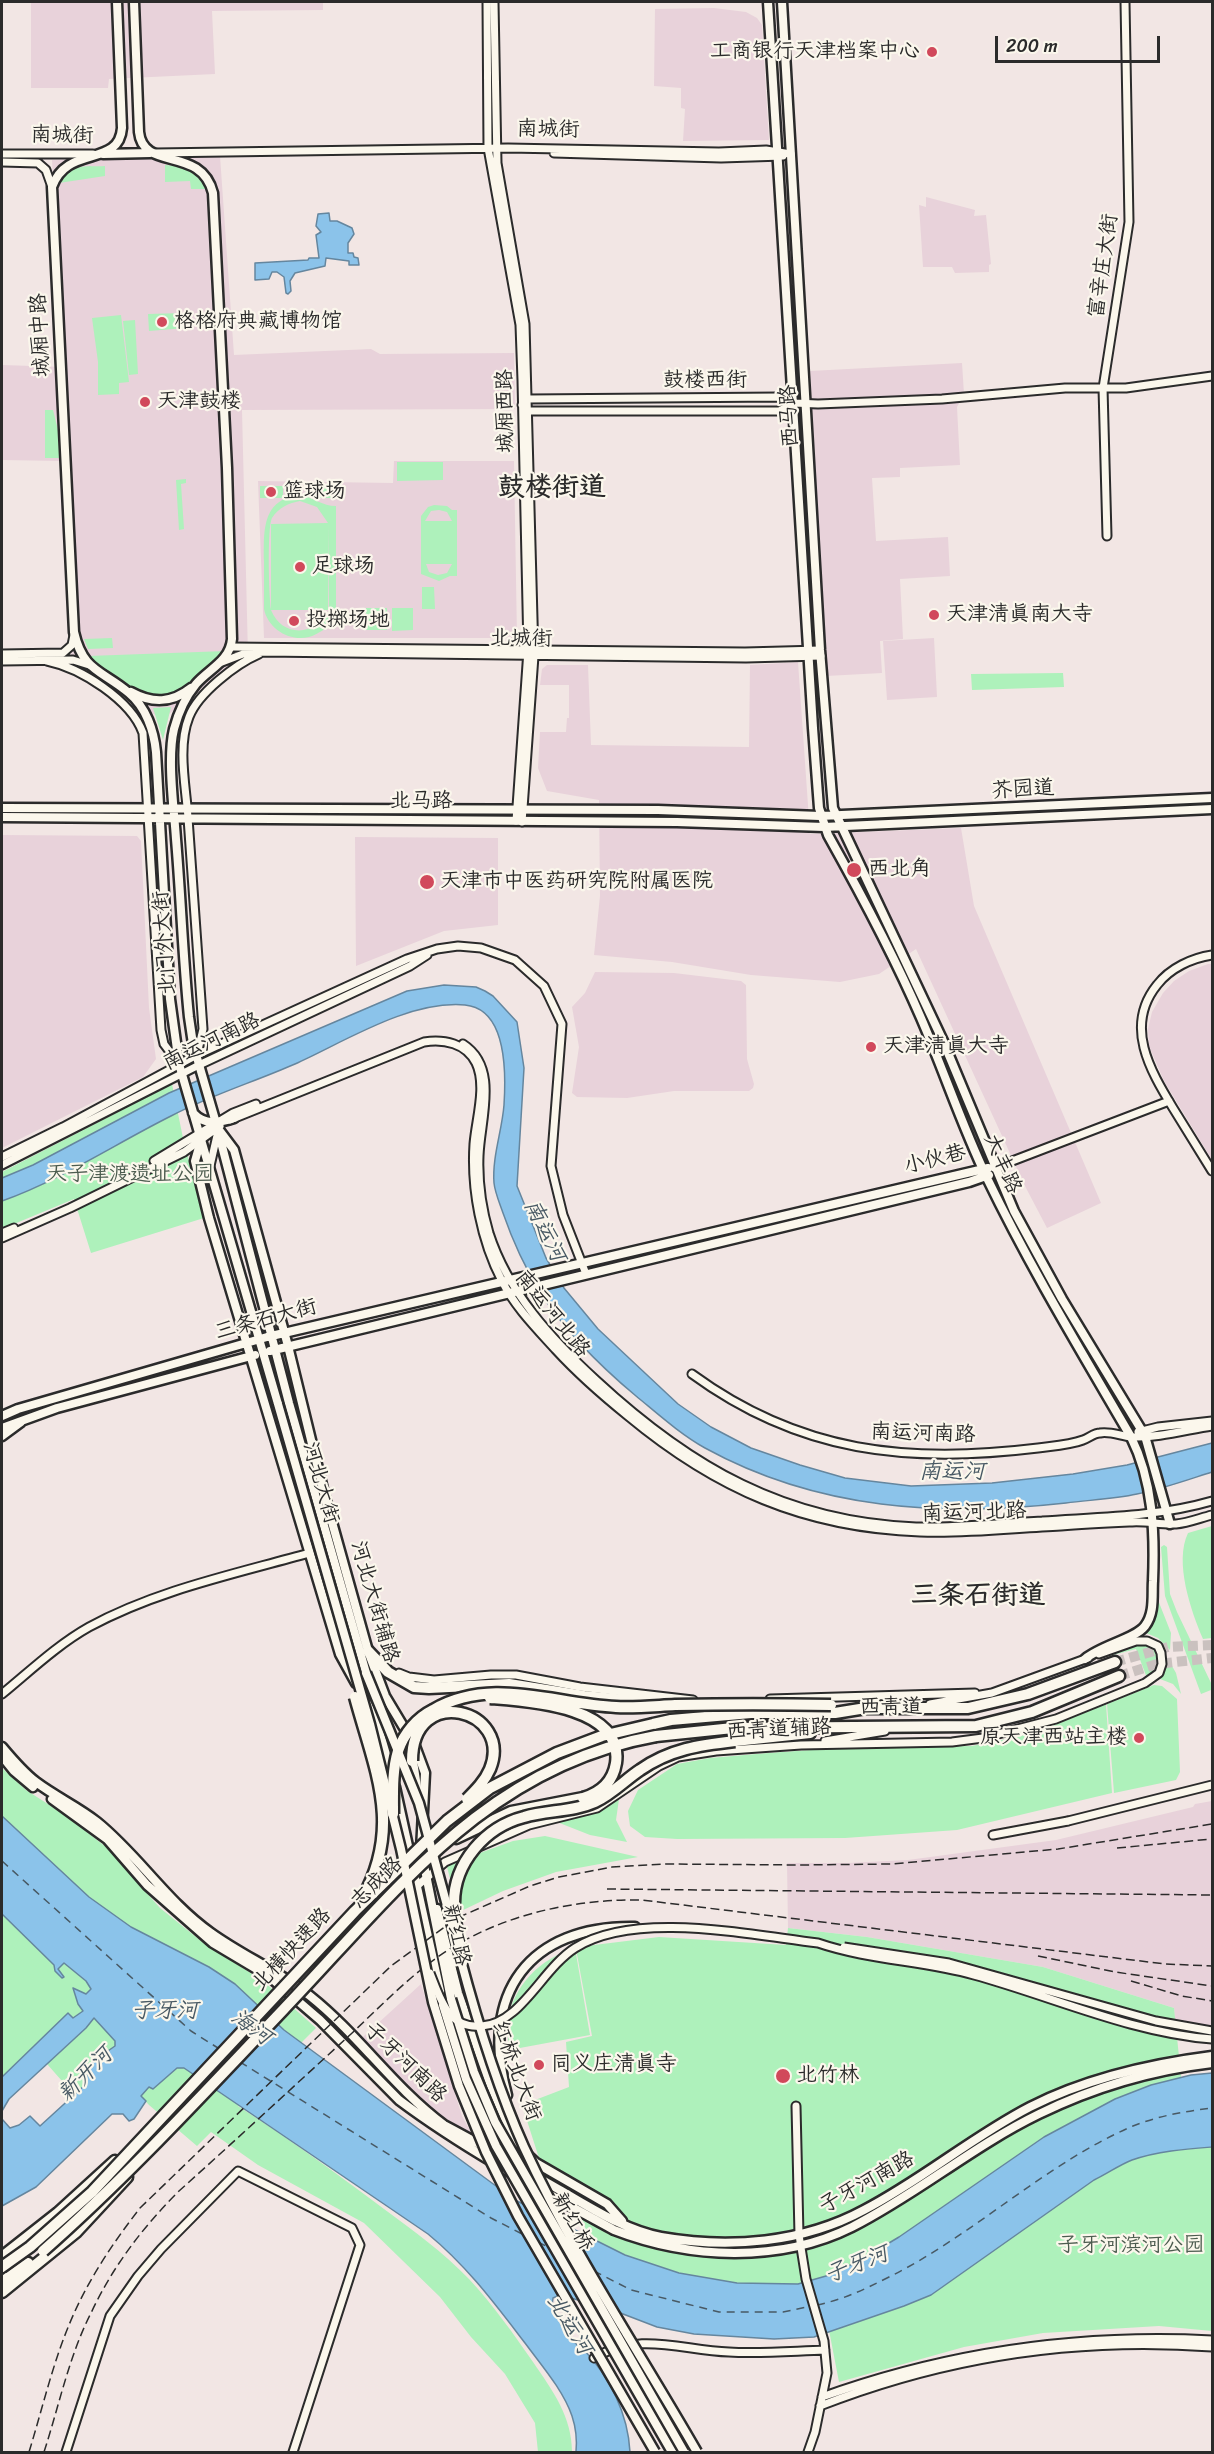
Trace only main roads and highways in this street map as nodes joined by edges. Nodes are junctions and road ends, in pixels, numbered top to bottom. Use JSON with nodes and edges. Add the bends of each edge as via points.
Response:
{"nodes":[{"id":1,"x":117,"y":2,"type":"edge"},
{"id":2,"x":134,"y":2,"type":"edge"},
{"id":3,"x":768,"y":2,"type":"edge"},
{"id":4,"x":782,"y":2,"type":"edge"},
{"id":5,"x":150,"y":153,"type":"junction"},
{"id":6,"x":99,"y":154,"type":"junction"},
{"id":7,"x":197,"y":683,"type":"junction"},
{"id":8,"x":120,"y":686,"type":"junction"},
{"id":9,"x":1212,"y":798,"type":"edge"},
{"id":10,"x":2,"y":808,"type":"edge"},
{"id":11,"x":159,"y":809,"type":"junction"},
{"id":12,"x":174,"y":809,"type":"junction"},
{"id":13,"x":1212,"y":809,"type":"edge"},
{"id":14,"x":820,"y":816,"type":"junction"},
{"id":15,"x":836,"y":816,"type":"junction"},
{"id":16,"x":2,"y":817,"type":"edge"},
{"id":17,"x":159,"y":820,"type":"junction"},
{"id":18,"x":175,"y":820,"type":"junction"},
{"id":19,"x":824,"y":827,"type":"junction"},
{"id":20,"x":840,"y":827,"type":"junction"},
{"id":21,"x":200,"y":1069,"type":"joint"},
{"id":22,"x":193,"y":1113,"type":"junction"},
{"id":23,"x":233,"y":1115,"type":"road end"},
{"id":24,"x":219,"y":1127,"type":"junction"},
{"id":25,"x":200,"y":1137,"type":"junction"},
{"id":26,"x":982,"y":1167,"type":"junction"},
{"id":27,"x":994,"y":1168,"type":"junction"},
{"id":28,"x":987,"y":1177,"type":"junction"},
{"id":29,"x":525,"y":1275,"type":"joint"},
{"id":30,"x":534,"y":1287,"type":"joint"},
{"id":31,"x":1062,"y":1299,"type":"junction"},
{"id":32,"x":1052,"y":1304,"type":"junction"},
{"id":33,"x":264,"y":1308,"type":"junction"},
{"id":34,"x":283,"y":1330,"type":"junction"},
{"id":35,"x":259,"y":1344,"type":"junction"},
{"id":36,"x":288,"y":1348,"type":"junction"},
{"id":37,"x":275,"y":1350,"type":"junction"},
{"id":38,"x":285,"y":1388,"type":"junction"},
{"id":39,"x":18,"y":1408,"type":"junction"},
{"id":40,"x":2,"y":1411,"type":"edge"},
{"id":41,"x":2,"y":1416,"type":"edge"},
{"id":42,"x":27,"y":1418,"type":"junction"},
{"id":43,"x":2,"y":1428,"type":"edge"},
{"id":44,"x":2,"y":1436,"type":"edge"},
{"id":45,"x":1170,"y":1524,"type":"road end"},
{"id":46,"x":371,"y":1654,"type":"junction"},
{"id":47,"x":1085,"y":1659,"type":"road end"},
{"id":48,"x":1115,"y":1662,"type":"tunnel mouth"},
{"id":49,"x":350,"y":1672,"type":"junction"},
{"id":50,"x":366,"y":1673,"type":"joint"},
{"id":51,"x":1119,"y":1676,"type":"tunnel mouth"},
{"id":52,"x":355,"y":1697,"type":"joint"},
{"id":53,"x":442,"y":1704,"type":"junction"},
{"id":54,"x":676,"y":1706,"type":"junction"},
{"id":55,"x":866,"y":1708,"type":"junction"},
{"id":56,"x":653,"y":1724,"type":"joint"},
{"id":57,"x":862,"y":1728,"type":"junction"},
{"id":58,"x":656,"y":1736,"type":"joint"},
{"id":59,"x":2,"y":1747,"type":"edge"},
{"id":60,"x":399,"y":1749,"type":"junction"},
{"id":61,"x":2,"y":1756,"type":"edge"},
{"id":62,"x":419,"y":1803,"type":"junction"},
{"id":63,"x":393,"y":1814,"type":"junction"},
{"id":64,"x":447,"y":1821,"type":"junction"},
{"id":65,"x":442,"y":1845,"type":"junction"},
{"id":66,"x":425,"y":1878,"type":"junction"},
{"id":67,"x":417,"y":1886,"type":"joint"},
{"id":68,"x":355,"y":1911,"type":"junction"},
{"id":69,"x":651,"y":1928,"type":"road end"},
{"id":70,"x":462,"y":1963,"type":"junction"},
{"id":71,"x":451,"y":2000,"type":"joint"},
{"id":72,"x":443,"y":2005,"type":"joint"},
{"id":73,"x":1212,"y":2056,"type":"edge"},
{"id":74,"x":1212,"y":2063,"type":"edge"},
{"id":75,"x":512,"y":2117,"type":"junction"},
{"id":76,"x":154,"y":2124,"type":"junction"},
{"id":77,"x":155,"y":2144,"type":"junction"},
{"id":78,"x":629,"y":2227,"type":"junction"},
{"id":79,"x":812,"y":2237,"type":"junction"},
{"id":80,"x":2,"y":2257,"type":"edge"},
{"id":81,"x":2,"y":2267,"type":"edge"},
{"id":82,"x":2,"y":2282,"type":"edge"},
{"id":83,"x":2,"y":2292,"type":"edge"},
{"id":84,"x":655,"y":2452,"type":"edge"},
{"id":85,"x":672,"y":2452,"type":"edge"},
{"id":86,"x":684,"y":2452,"type":"edge"},
{"id":87,"x":697,"y":2452,"type":"edge"}],
"edges":[{"from":1,"to":6,"type":"main road","via":[[121,133],[115,146]]},
{"from":2,"to":5,"type":"main road","via":[[140,138]]},
{"from":3,"to":14,"type":"main road","name":"西马路"},
{"from":4,"to":15,"type":"main road","name":"西马路","via":[[821,653]]},
{"from":5,"to":6,"type":"main road","name":"南城街"},
{"from":5,"to":7,"type":"main road","name":"城厢中路","via":[[195,166],[208,180],[213,193],[231,647],[222,662]]},
{"from":6,"to":8,"type":"main road","name":"城厢中路","via":[[68,164],[55,176],[52,187],[74,632],[89,665]]},
{"from":7,"to":8,"type":"main road","name":"城厢中路","via":[[177,697],[159,701]]},
{"from":7,"to":12,"type":"main road","name":"城厢中路","via":[[173,731]]},
{"from":8,"to":11,"type":"main road","name":"城厢中路","via":[[138,703],[152,730]]},
{"from":9,"to":15,"type":"main road","name":"芥园道"},
{"from":10,"to":11,"type":"main road","name":"北马路"},
{"from":11,"to":12,"type":"main road","name":"北马路"},
{"from":11,"to":17,"type":"main road","name":"城厢中路"},
{"from":12,"to":14,"type":"main road","name":"北马路","via":[[658,810]]},
{"from":12,"to":18,"type":"main road","name":"北门外大街"},
{"from":13,"to":20,"type":"main road","name":"芥园道"},
{"from":14,"to":15,"type":"main road","name":"北马路"},
{"from":14,"to":19,"type":"main road","name":"大丰路"},
{"from":15,"to":20,"type":"main road","name":"西马路"},
{"from":16,"to":17,"type":"main road","name":"北马路"},
{"from":17,"to":18,"type":"main road","name":"北马路"},
{"from":17,"to":22,"type":"main road","name":"北门外大街","via":[[170,999],[178,1064]]},
{"from":18,"to":19,"type":"main road","name":"北马路","via":[[677,822]]},
{"from":18,"to":21,"type":"main road","name":"北门外大街","via":[[187,997]]},
{"from":19,"to":20,"type":"main road","name":"北马路"},
{"from":19,"to":26,"type":"main road","name":"大丰路","via":[[920,1016]]},
{"from":20,"to":27,"type":"main road","name":"大丰路","via":[[944,1041]]},
{"from":21,"to":24,"type":"main road","name":"河北大街"},
{"from":22,"to":24,"type":"main road"},
{"from":22,"to":25,"type":"main road"},
{"from":23,"to":24,"type":"main road"},
{"from":24,"to":33,"type":"main road","name":"河北大街"},
{"from":24,"to":34,"type":"main road","name":"河北大街辅路","via":[[234,1150]]},
{"from":25,"to":35,"type":"main road"},
{"from":25,"to":35,"type":"main road","via":[[195,1161],[209,1218]]},
{"from":26,"to":27,"type":"main road","name":"小伙巷"},
{"from":26,"to":28,"type":"main road","name":"大丰路"},
{"from":26,"to":29,"type":"main road","name":"小伙巷"},
{"from":27,"to":28,"type":"main road","name":"小伙巷"},
{"from":27,"to":31,"type":"main road","name":"大丰路"},
{"from":28,"to":30,"type":"main road","name":"小伙巷"},
{"from":28,"to":32,"type":"main road","name":"大丰路"},
{"from":29,"to":34,"type":"main road","name":"三条石大街","via":[[297,1330]]},
{"from":30,"to":36,"type":"main road","name":"三条石大街"},
{"from":31,"to":32,"type":"main road"},
{"from":31,"to":45,"type":"main road","name":"大丰路","via":[[1143,1433]]},
{"from":32,"to":47,"type":"main road","name":"大丰路","via":[[1140,1457],[1155,1550],[1152,1607],[1146,1625],[1131,1637],[1108,1644]]},
{"from":33,"to":34,"type":"main road"},
{"from":33,"to":35,"type":"main road","name":"河北大街"},
{"from":34,"to":35,"type":"main road","name":"三条石大街"},
{"from":34,"to":36,"type":"main road","name":"河北大街辅路"},
{"from":35,"to":36,"type":"main road"},
{"from":35,"to":37,"type":"main road","name":"河北大街"},
{"from":35,"to":39,"type":"main road","name":"三条石大街"},
{"from":35,"to":42,"type":"main road","name":"三条石大街","via":[[239,1359]]},
{"from":35,"to":49,"type":"main road","name":"河北大街辅路","via":[[256,1376],[340,1654]]},
{"from":35,"to":63,"type":"main road","name":"河北大街","bridge":true},
{"from":36,"to":37,"type":"main road","name":"三条石大街"},
{"from":36,"to":38,"type":"main road"},
{"from":36,"to":46,"type":"main road","name":"河北大街辅路","via":[[325,1497]]},
{"from":37,"to":38,"type":"main road","name":"河北大街"},
{"from":38,"to":50,"type":"main road","name":"河北大街"},
{"from":39,"to":40,"type":"main road","name":"三条石大街"},
{"from":39,"to":41,"type":"main road","name":"三条石大街"},
{"from":42,"to":43,"type":"main road","name":"三条石大街"},
{"from":42,"to":44,"type":"main road","name":"三条石大街"},
{"from":46,"to":54,"type":"highway","bridge":true,"via":[[396,1678],[420,1687],[518,1684]]},
{"from":46,"to":66,"type":"main road","name":"河北大街辅路","via":[[385,1695],[415,1746],[425,1773],[421,1832]]},
{"from":48,"to":55,"type":"highway","name":"西青道","via":[[1028,1694],[968,1708]]},
{"from":49,"to":52,"type":"main road"},
{"from":49,"to":67,"type":"main road","name":"河北大街辅路","via":[[368,1704],[387,1757]]},
{"from":50,"to":60,"type":"main road","name":"红桥北大街","bridge":true},
{"from":51,"to":57,"type":"highway","name":"西青道","via":[[1032,1712],[976,1726]]},
{"from":52,"to":68,"type":"highway","bridge":true,"via":[[379,1786],[384,1827],[377,1867]]},
{"from":53,"to":54,"type":"highway","bridge":true,"via":[[474,1694],[506,1692],[616,1707]]},
{"from":53,"to":60,"type":"highway","bridge":true,"via":[[415,1723]]},
{"from":53,"to":65,"type":"highway","bridge":true,"via":[[485,1698],[572,1711],[606,1730],[617,1757],[607,1784],[593,1795],[512,1812]]},
{"from":54,"to":55,"type":"highway","bridge":true},
{"from":55,"to":56,"type":"highway","name":"西青道","via":[[834,1713],[722,1715]]},
{"from":56,"to":64,"type":"highway","name":"北横快速路","bridge":true,"via":[[602,1736],[557,1753],[490,1788]]},
{"from":57,"to":58,"type":"highway","name":"西青道","via":[[733,1728]]},
{"from":57,"to":70,"type":"highway","bridge":true,"via":[[693,1746],[666,1754],[596,1801],[515,1819],[483,1838],[464,1865],[455,1890],[454,1916]]},
{"from":58,"to":65,"type":"highway","name":"志成路","bridge":true,"via":[[593,1752],[550,1770],[490,1805]]},
{"from":59,"to":78,"type":"main road","name":"子牙河南路","via":[[36,1782],[98,1823],[211,1933],[276,1970],[332,2014],[425,2111]]},
{"from":60,"to":62,"type":"main road","name":"红桥北大街","bridge":true},
{"from":60,"to":63,"type":"highway","bridge":true,"via":[[394,1770]]},
{"from":61,"to":79,"type":"main road","name":"子牙河南路","via":[[32,1786],[107,1839],[183,1919],[213,1944],[270,1977],[320,2020],[399,2100],[451,2136],[577,2210],[635,2238],[677,2249],[758,2252],[801,2245]]},
{"from":62,"to":64,"type":"highway","bridge":true,"via":[[412,1761],[417,1732],[429,1719],[447,1711],[473,1717],[490,1736],[492,1763],[480,1785]]},
{"from":62,"to":70,"type":"main road","name":"红桥北大街","bridge":true},
{"from":63,"to":84,"type":"main road","name":"河北大街","bridge":true,"via":[[433,2002],[447,2051],[486,2152],[518,2216]]},
{"from":64,"to":68,"type":"highway","name":"北横快速路","bridge":true},
{"from":65,"to":77,"type":"highway","name":"志成路","bridge":true},
{"from":66,"to":71,"type":"main road","name":"新红路"},
{"from":66,"to":78,"type":"main road","via":[[490,2086],[520,2148],[536,2163],[607,2204]]},
{"from":67,"to":72,"type":"main road","name":"新红路"},
{"from":68,"to":76,"type":"highway","name":"北横快速路","bridge":true},
{"from":69,"to":75,"type":"main road","bridge":true,"via":[[583,1932],[547,1947],[522,1971],[508,1995],[499,2024],[501,2077]]},
{"from":70,"to":75,"type":"main road","name":"红桥北大街","bridge":true},
{"from":71,"to":86,"type":"main road","name":"新红桥","bridge":true,"via":[[495,2122]]},
{"from":72,"to":85,"type":"main road","name":"新红桥","bridge":true,"via":[[466,2079],[496,2146]]},
{"from":73,"to":79,"type":"main road","name":"子牙河南路","via":[[1142,2067],[1058,2095],[1008,2120],[870,2207]]},
{"from":74,"to":79,"type":"main road","name":"子牙河南路","via":[[1094,2091],[1047,2111],[1001,2135],[869,2218],[840,2232]]},
{"from":75,"to":87,"type":"main road","name":"红桥北大街","bridge":true,"via":[[559,2215]]},
{"from":76,"to":80,"type":"highway","bridge":true,"via":[[58,2213]]},
{"from":76,"to":81,"type":"highway","name":"北横快速路","bridge":true,"via":[[92,2192]]},
{"from":77,"to":82,"type":"highway","name":"志成路","bridge":true,"via":[[43,2251]]},
{"from":77,"to":83,"type":"highway","bridge":true,"via":[[76,2232]]},
{"from":78,"to":79,"type":"main road","name":"子牙河南路","via":[[660,2237],[725,2242]]}]}
